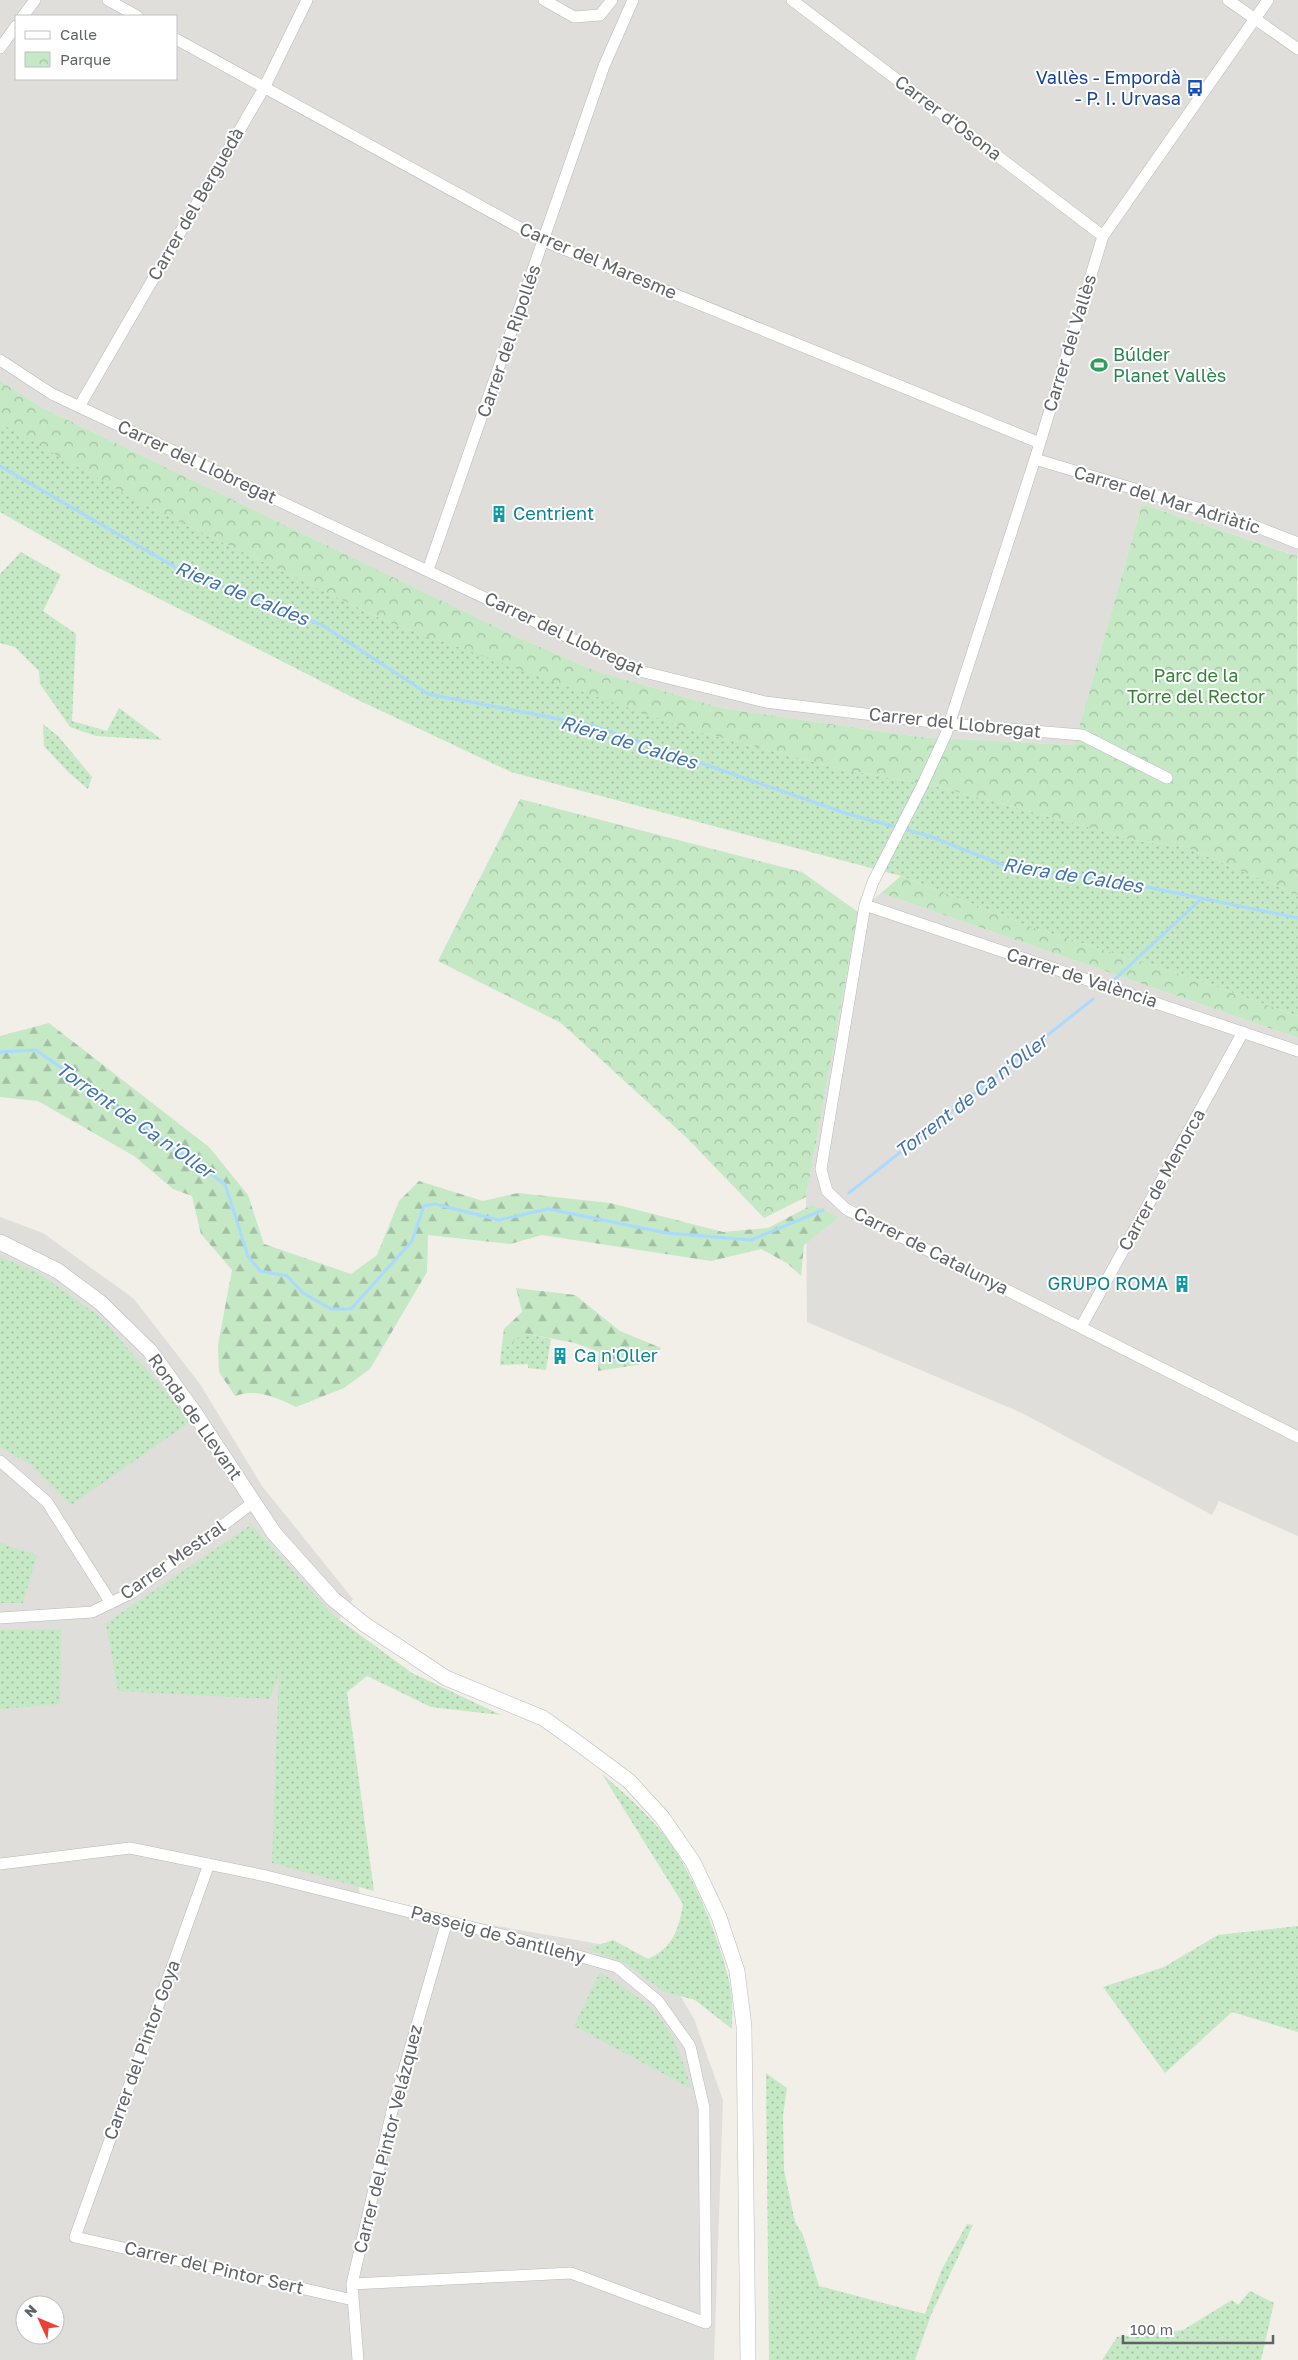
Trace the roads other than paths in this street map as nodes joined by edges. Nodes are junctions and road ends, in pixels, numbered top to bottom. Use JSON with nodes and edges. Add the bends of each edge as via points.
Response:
{"nodes":[{"id":1,"x":35,"y":0,"type":"edge"},
{"id":2,"x":108,"y":0,"type":"edge"},
{"id":3,"x":307,"y":0,"type":"edge"},
{"id":4,"x":544,"y":0,"type":"edge"},
{"id":5,"x":612,"y":0,"type":"edge"},
{"id":6,"x":633,"y":0,"type":"edge"},
{"id":7,"x":792,"y":0,"type":"edge"},
{"id":8,"x":1228,"y":0,"type":"edge"},
{"id":9,"x":1268,"y":0,"type":"edge"},
{"id":10,"x":24,"y":15,"type":"edge"},
{"id":11,"x":135,"y":15,"type":"edge"},
{"id":12,"x":1254,"y":19,"type":"junction"},
{"id":13,"x":15,"y":27,"type":"edge"},
{"id":14,"x":178,"y":39,"type":"edge"},
{"id":15,"x":0,"y":48,"type":"edge"},
{"id":16,"x":1298,"y":49,"type":"edge"},
{"id":17,"x":264,"y":88,"type":"junction"},
{"id":18,"x":1103,"y":236,"type":"junction"},
{"id":19,"x":544,"y":241,"type":"junction"},
{"id":20,"x":0,"y":360,"type":"edge"},
{"id":21,"x":80,"y":405,"type":"junction"},
{"id":22,"x":1040,"y":443,"type":"junction"},
{"id":23,"x":1035,"y":459,"type":"junction"},
{"id":24,"x":1298,"y":543,"type":"edge"},
{"id":25,"x":428,"y":570,"type":"junction"},
{"id":26,"x":949,"y":724,"type":"junction"},
{"id":27,"x":1167,"y":778,"type":"dead end"},
{"id":28,"x":922,"y":786,"type":"joint"},
{"id":29,"x":865,"y":906,"type":"junction"},
{"id":30,"x":1243,"y":1032,"type":"junction"},
{"id":31,"x":1298,"y":1051,"type":"edge"},
{"id":32,"x":0,"y":1242,"type":"edge"},
{"id":33,"x":1081,"y":1327,"type":"junction"},
{"id":34,"x":1298,"y":1437,"type":"edge"},
{"id":35,"x":0,"y":1461,"type":"edge"},
{"id":36,"x":254,"y":1502,"type":"junction"},
{"id":37,"x":111,"y":1603,"type":"junction"},
{"id":38,"x":0,"y":1618,"type":"edge"},
{"id":39,"x":0,"y":1864,"type":"edge"},
{"id":40,"x":209,"y":1864,"type":"junction"},
{"id":41,"x":447,"y":1921,"type":"junction"},
{"id":42,"x":75,"y":2237,"type":"joint"},
{"id":43,"x":352,"y":2284,"type":"junction"},
{"id":44,"x":353,"y":2300,"type":"junction"},
{"id":45,"x":358,"y":2360,"type":"edge"},
{"id":46,"x":748,"y":2360,"type":"edge"}],
"edges":[{"from":1,"to":10,"type":"street"},
{"from":2,"to":11,"type":"street"},
{"from":3,"to":17,"type":"street","name":"Carrer del Berguedà"},
{"from":4,"to":5,"type":"street","via":[[574,17],[600,15]]},
{"from":6,"to":19,"type":"street","name":"Carrer del Ripollés","via":[[604,66]]},
{"from":7,"to":18,"type":"street","name":"Carrer d'Osona"},
{"from":8,"to":12,"type":"street"},
{"from":9,"to":12,"type":"street","name":"Carrer del Vallès"},
{"from":12,"to":16,"type":"street"},
{"from":12,"to":18,"type":"street","name":"Carrer del Vallès"},
{"from":13,"to":15,"type":"street"},
{"from":14,"to":17,"type":"street","name":"Carrer del Maresme"},
{"from":17,"to":19,"type":"street","name":"Carrer del Maresme"},
{"from":17,"to":21,"type":"street","name":"Carrer del Berguedà"},
{"from":18,"to":22,"type":"street","name":"Carrer del Vallès"},
{"from":19,"to":22,"type":"street","name":"Carrer del Maresme"},
{"from":19,"to":25,"type":"street","name":"Carrer del Ripollés"},
{"from":20,"to":21,"type":"street","name":"Carrer del Llobregat","via":[[52,394]]},
{"from":21,"to":25,"type":"street","name":"Carrer del Llobregat"},
{"from":22,"to":23,"type":"street","name":"Carrer del Vallès"},
{"from":23,"to":24,"type":"street","name":"Carrer del Mar Adriàtic","via":[[1244,522]]},
{"from":23,"to":26,"type":"street","name":"Carrer del Vallès"},
{"from":25,"to":26,"type":"street","name":"Carrer del Llobregat","via":[[640,671],[765,702]]},
{"from":26,"to":27,"type":"street","name":"Carrer del Llobregat","via":[[1082,736]]},
{"from":26,"to":28,"type":"street","name":"Carrer del Vallès"},
{"from":28,"to":29,"type":"street","name":"Carrer de Catalunya","via":[[873,882]]},
{"from":29,"to":30,"type":"street","name":"Carrer de València"},
{"from":29,"to":33,"type":"street","name":"Carrer de Catalunya","via":[[821,1170],[827,1191],[846,1208]]},
{"from":30,"to":31,"type":"street","name":"Carrer de València"},
{"from":30,"to":33,"type":"street","name":"Carrer de Menorca"},
{"from":32,"to":36,"type":"main road","name":"Ronda de Llevant","via":[[58,1271],[102,1302],[150,1351]]},
{"from":33,"to":34,"type":"street","name":"Carrer de Catalunya"},
{"from":35,"to":37,"type":"street","via":[[47,1502]]},
{"from":36,"to":37,"type":"street","name":"Carrer Mestral","via":[[133,1592]]},
{"from":36,"to":46,"type":"main road","name":"Ronda de Llevant","via":[[274,1533],[333,1598],[364,1624],[446,1678],[543,1718],[578,1743],[630,1781],[662,1818],[693,1862],[719,1918],[736,1971],[744,2026]]},
{"from":37,"to":38,"type":"street","name":"Carrer Mestral","via":[[92,1612]]},
{"from":39,"to":40,"type":"street","name":"Passeig de Santllehy","via":[[130,1848]]},
{"from":40,"to":41,"type":"street","name":"Passeig de Santllehy"},
{"from":40,"to":42,"type":"street","name":"Carrer del Pintor Goya"},
{"from":41,"to":43,"type":"street","name":"Carrer del Pintor Velázquez","via":[[392,2111]]},
{"from":41,"to":43,"type":"street","name":"Passeig de Santllehy","via":[[617,1967],[658,2001],[690,2046],[704,2108],[706,2323],[570,2273]]},
{"from":42,"to":44,"type":"street","name":"Carrer del Pintor Sert"},
{"from":43,"to":44,"type":"street","name":"Carrer del Pintor Velázquez"},
{"from":44,"to":45,"type":"street","name":"Carrer del Pintor Velázquez"}]}
